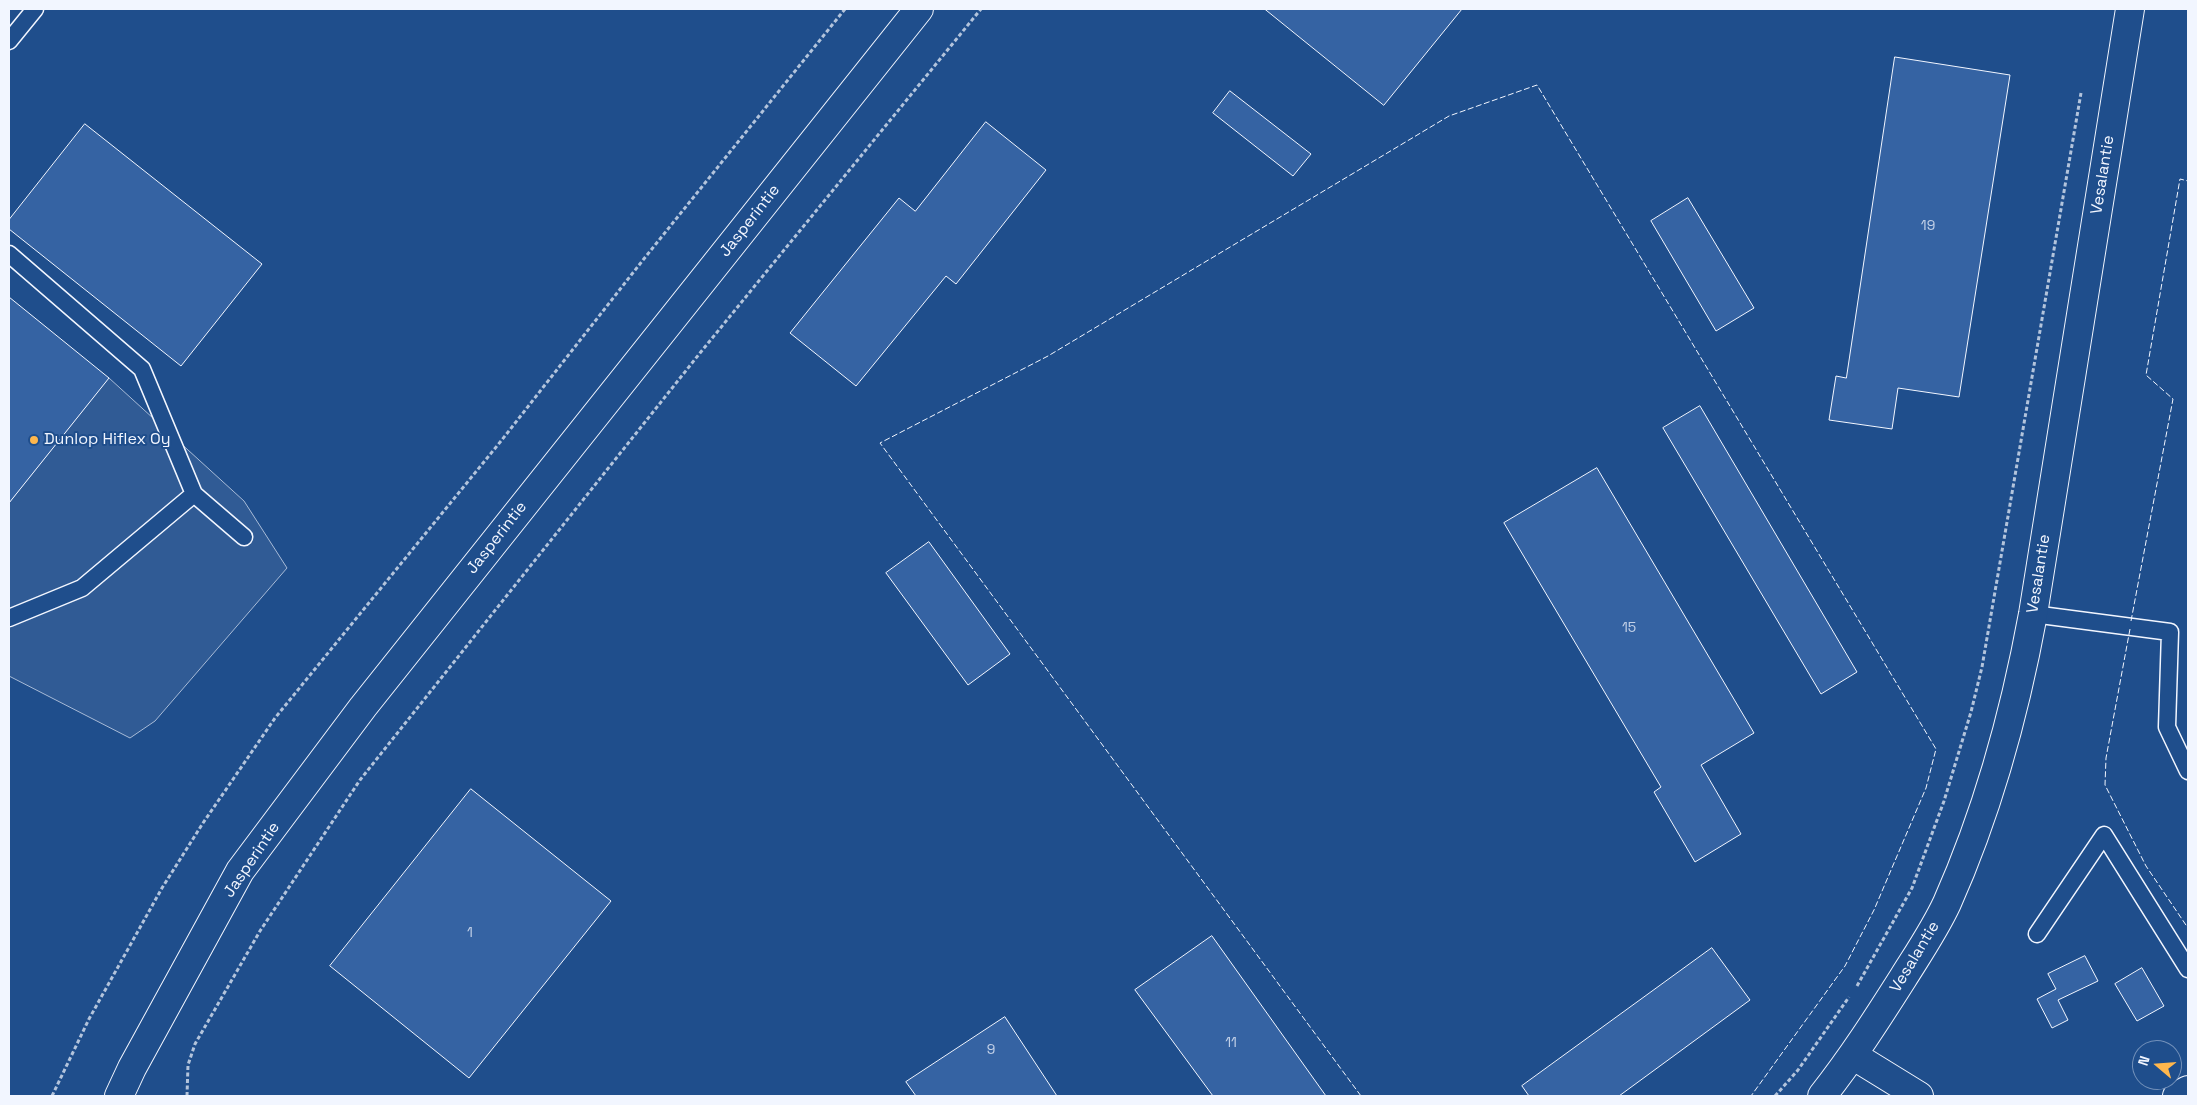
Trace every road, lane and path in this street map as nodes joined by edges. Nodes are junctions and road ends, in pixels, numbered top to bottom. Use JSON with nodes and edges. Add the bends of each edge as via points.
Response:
{"nodes":[{"id":1,"x":35,"y":9,"type":"edge"},
{"id":2,"x":845,"y":9,"type":"edge"},
{"id":3,"x":919,"y":9,"type":"edge"},
{"id":4,"x":981,"y":9,"type":"edge"},
{"id":5,"x":2130,"y":9,"type":"edge"},
{"id":6,"x":9,"y":41,"type":"edge"},
{"id":7,"x":2082,"y":86,"type":"dead end"},
{"id":8,"x":9,"y":254,"type":"edge"},
{"id":9,"x":194,"y":494,"type":"junction"},
{"id":10,"x":244,"y":536,"type":"dead end"},
{"id":11,"x":2033,"y":614,"type":"junction"},
{"id":12,"x":9,"y":618,"type":"edge"},
{"id":13,"x":2188,"y":771,"type":"edge"},
{"id":14,"x":2038,"y":934,"type":"dead end"},
{"id":15,"x":2188,"y":969,"type":"edge"},
{"id":16,"x":1854,"y":1056,"type":"junction"},
{"id":17,"x":2188,"y":1090,"type":"edge"},
{"id":18,"x":52,"y":1096,"type":"edge"},
{"id":19,"x":119,"y":1096,"type":"edge"},
{"id":20,"x":188,"y":1096,"type":"edge"},
{"id":21,"x":1775,"y":1096,"type":"edge"},
{"id":22,"x":1822,"y":1096,"type":"edge"},
{"id":23,"x":1919,"y":1096,"type":"edge"},
{"id":24,"x":2177,"y":1096,"type":"edge"}],
"edges":[{"from":1,"to":6,"type":"lane"},
{"from":2,"to":18,"type":"path","via":[[276,718],[203,822],[162,888],[89,1019]]},
{"from":3,"to":19,"type":"main road","name":"Jasperintie","via":[[363,707],[240,871]]},
{"from":4,"to":20,"type":"path","via":[[694,361],[360,780],[260,931],[195,1044],[188,1065]]},
{"from":5,"to":11,"type":"main road","name":"Vesalantie"},
{"from":7,"to":21,"type":"path","via":[[1982,667],[1944,802],[1912,888],[1854,990],[1798,1070]]},
{"from":8,"to":9,"type":"lane","via":[[142,368]]},
{"from":9,"to":10,"type":"lane"},
{"from":9,"to":12,"type":"lane","via":[[82,588]]},
{"from":11,"to":13,"type":"lane","via":[[2170,632],[2167,727]]},
{"from":11,"to":16,"type":"main road","name":"Vesalantie","via":[[2020,683],[1986,802],[1946,904]]},
{"from":14,"to":15,"type":"lane","via":[[2104,835]]},
{"from":16,"to":22,"type":"main road","name":"Vesalantie"},
{"from":16,"to":23,"type":"main road"},
{"from":17,"to":24,"type":"main road"}]}
